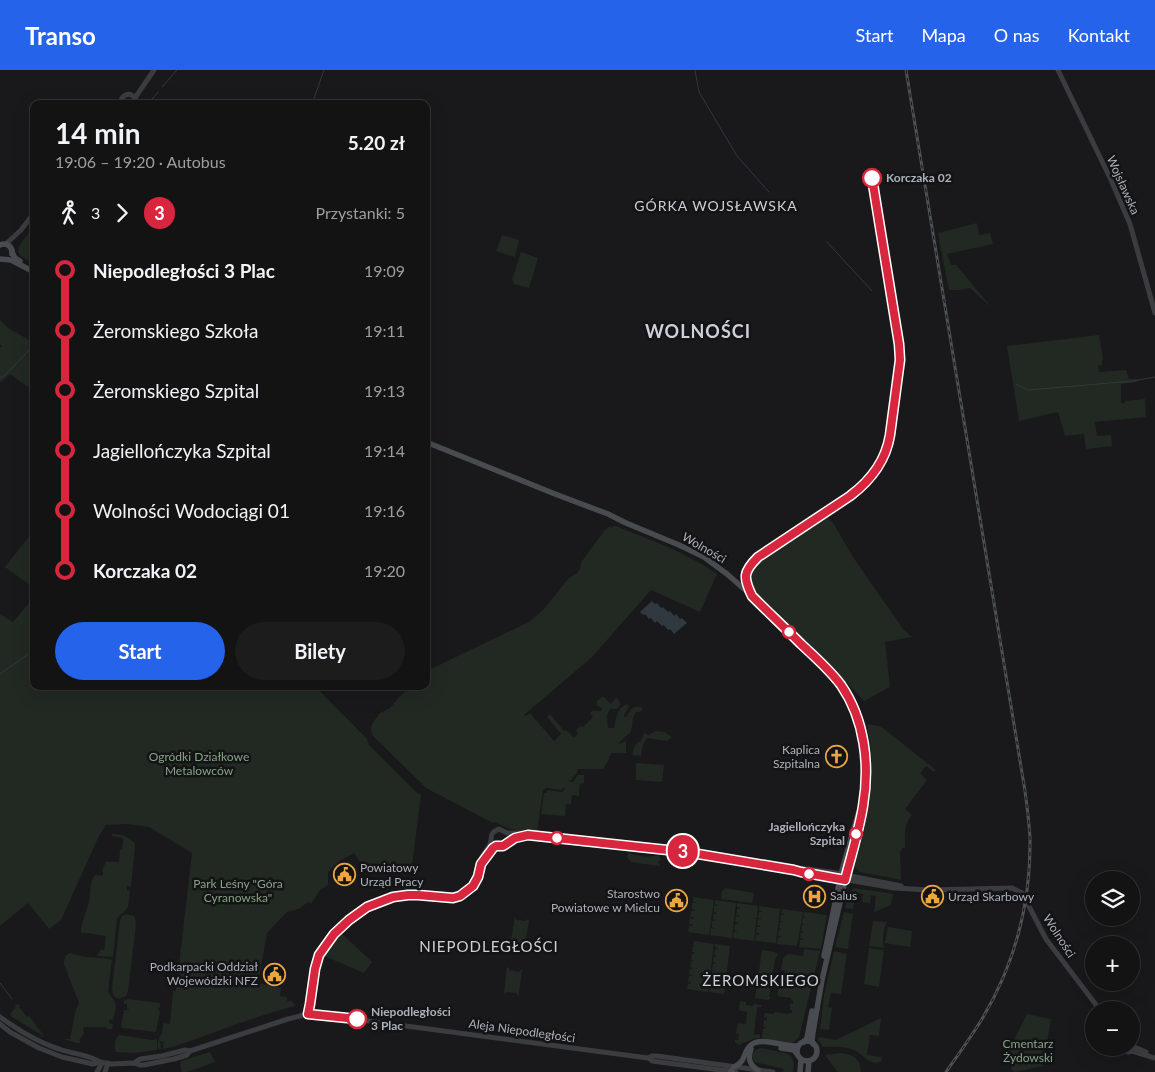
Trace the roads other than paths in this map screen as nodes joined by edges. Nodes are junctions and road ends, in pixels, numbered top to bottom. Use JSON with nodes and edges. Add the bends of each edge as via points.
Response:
{"nodes":[{"id":1,"x":154,"y":70,"type":"edge"},
{"id":2,"x":1058,"y":70,"type":"edge"},
{"id":3,"x":134,"y":99,"type":"edge"},
{"id":4,"x":120,"y":100,"type":"edge"},
{"id":5,"x":30,"y":218,"type":"edge"},
{"id":6,"x":21,"y":230,"type":"junction"},
{"id":7,"x":3,"y":244,"type":"edge"},
{"id":8,"x":12,"y":250,"type":"junction"},
{"id":9,"x":2,"y":260,"type":"edge"},
{"id":10,"x":30,"y":268,"type":"edge"},
{"id":11,"x":30,"y":269,"type":"edge"},
{"id":12,"x":1155,"y":313,"type":"edge"},
{"id":13,"x":430,"y":444,"type":"edge"},
{"id":14,"x":507,"y":833,"type":"junction"},
{"id":15,"x":528,"y":835,"type":"junction"},
{"id":16,"x":510,"y":840,"type":"junction"},
{"id":17,"x":491,"y":842,"type":"junction"},
{"id":18,"x":496,"y":846,"type":"junction"},
{"id":19,"x":481,"y":864,"type":"junction"},
{"id":20,"x":843,"y":877,"type":"junction"},
{"id":21,"x":1093,"y":1001,"type":"edge"},
{"id":22,"x":308,"y":1014,"type":"junction"},
{"id":23,"x":0,"y":1017,"type":"edge"},
{"id":24,"x":0,"y":1024,"type":"edge"},
{"id":25,"x":804,"y":1042,"type":"junction"},
{"id":26,"x":813,"y":1044,"type":"junction"},
{"id":27,"x":798,"y":1046,"type":"junction"},
{"id":28,"x":1140,"y":1051,"type":"edge"},
{"id":29,"x":799,"y":1057,"type":"junction"},
{"id":30,"x":1152,"y":1057,"type":"edge"},
{"id":31,"x":809,"y":1061,"type":"junction"},
{"id":32,"x":103,"y":1063,"type":"junction"},
{"id":33,"x":758,"y":1070,"type":"junction"},
{"id":34,"x":733,"y":1071,"type":"edge"},
{"id":35,"x":97,"y":1072,"type":"edge"},
{"id":36,"x":105,"y":1072,"type":"edge"},
{"id":37,"x":773,"y":1072,"type":"edge"},
{"id":38,"x":800,"y":1072,"type":"edge"},
{"id":39,"x":808,"y":1072,"type":"edge"}],
"edges":[{"from":1,"to":3,"type":"street","via":[[136,89]]},
{"from":2,"to":12,"type":"street","name":"Wojsławska","via":[[1130,224]]},
{"from":3,"to":4,"type":"street","via":[[126,94]]},
{"from":5,"to":6,"type":"street"},
{"from":6,"to":7,"type":"street"},
{"from":6,"to":8,"type":"street"},
{"from":7,"to":8,"type":"main road"},
{"from":8,"to":9,"type":"main road","via":[[11,257]]},
{"from":8,"to":10,"type":"main road","via":[[15,258]]},
{"from":9,"to":11,"type":"main road","via":[[11,260]]},
{"from":13,"to":20,"type":"main road","name":"Wolności","via":[[696,552],[727,574],[828,670],[853,707],[862,731],[865,755],[864,790]]},
{"from":14,"to":15,"type":"street"},
{"from":14,"to":16,"type":"street"},
{"from":14,"to":17,"type":"street","via":[[496,830],[491,835]]},
{"from":15,"to":16,"type":"street"},
{"from":15,"to":20,"type":"street","via":[[686,852]]},
{"from":16,"to":18,"type":"street","via":[[508,844]]},
{"from":17,"to":18,"type":"street"},
{"from":17,"to":19,"type":"street"},
{"from":18,"to":19,"type":"street"},
{"from":19,"to":22,"type":"street","via":[[475,883],[453,898],[393,897],[367,907],[349,920],[319,955]]},
{"from":20,"to":21,"type":"street","name":"Wolności","via":[[929,890],[1012,888],[1022,893],[1046,939]]},
{"from":20,"to":25,"type":"main road"},
{"from":20,"to":26,"type":"main road"},
{"from":22,"to":32,"type":"street","name":"Aleja Niepodległości","via":[[165,1061],[140,1065]]},
{"from":22,"to":34,"type":"street","name":"Aleja Niepodległości","via":[[648,1058],[657,1056]]},
{"from":23,"to":32,"type":"street","via":[[42,1043]]},
{"from":24,"to":32,"type":"street","via":[[51,1053],[87,1063]]},
{"from":25,"to":26,"type":"main road"},
{"from":25,"to":27,"type":"main road"},
{"from":26,"to":31,"type":"main road","via":[[816,1052]]},
{"from":27,"to":29,"type":"main road"},
{"from":27,"to":34,"type":"main road","via":[[759,1041],[751,1045]]},
{"from":28,"to":30,"type":"street"},
{"from":29,"to":31,"type":"main road"},
{"from":29,"to":33,"type":"main road","via":[[794,1050],[755,1046],[750,1051],[749,1061]]},
{"from":29,"to":38,"type":"main road"},
{"from":31,"to":39,"type":"main road"},
{"from":32,"to":35,"type":"street"},
{"from":32,"to":36,"type":"street"},
{"from":33,"to":34,"type":"street","name":"Aleja Niepodległości"},
{"from":33,"to":37,"type":"street","name":"Aleja Niepodległości"}]}
